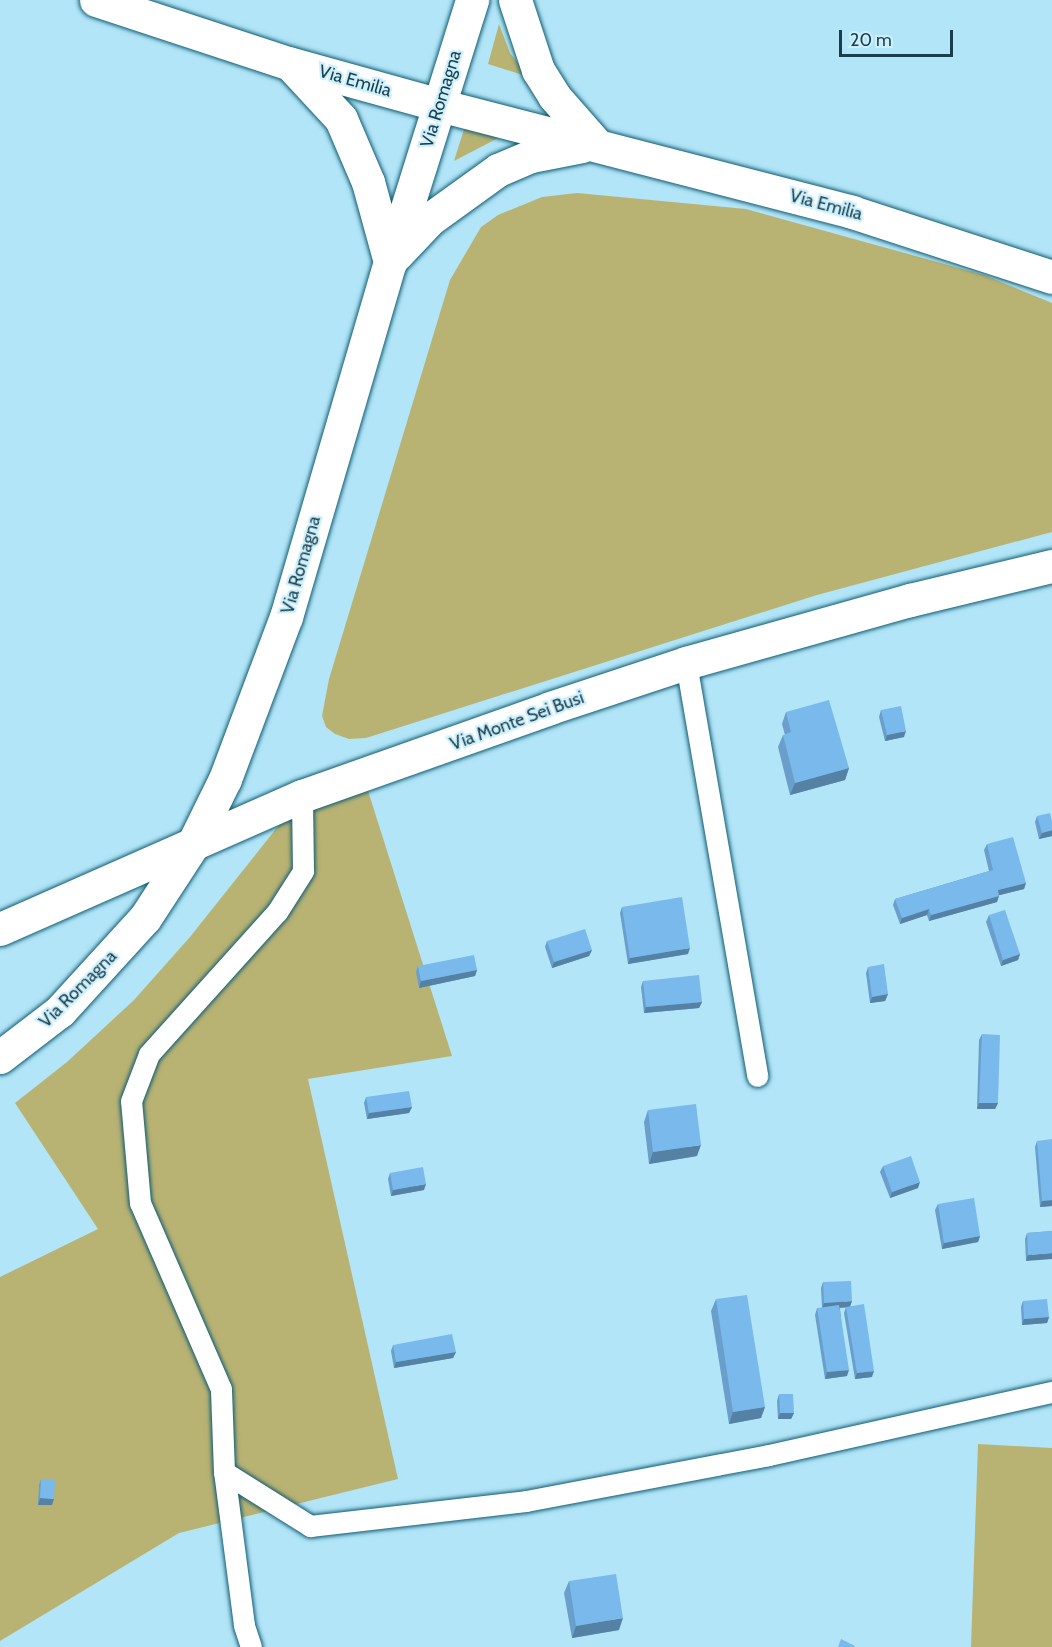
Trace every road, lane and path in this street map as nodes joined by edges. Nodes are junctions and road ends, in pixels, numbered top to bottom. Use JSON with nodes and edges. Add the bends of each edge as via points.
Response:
{"nodes":[{"id":1,"x":96,"y":0,"type":"edge"},
{"id":2,"x":472,"y":0,"type":"edge"},
{"id":3,"x":515,"y":0,"type":"edge"},
{"id":4,"x":288,"y":63,"type":"junction"},
{"id":5,"x":439,"y":105,"type":"junction"},
{"id":6,"x":596,"y":144,"type":"junction"},
{"id":7,"x":390,"y":262,"type":"junction"},
{"id":8,"x":1052,"y":277,"type":"edge"},
{"id":9,"x":1052,"y":566,"type":"edge"},
{"id":10,"x":686,"y":663,"type":"junction"},
{"id":11,"x":302,"y":796,"type":"junction"},
{"id":12,"x":192,"y":846,"type":"junction"},
{"id":13,"x":0,"y":929,"type":"edge"},
{"id":14,"x":0,"y":1056,"type":"edge"},
{"id":15,"x":757,"y":1076,"type":"dead end"},
{"id":16,"x":1052,"y":1392,"type":"edge"},
{"id":17,"x":224,"y":1472,"type":"junction"},
{"id":18,"x":251,"y":1647,"type":"edge"}],
"edges":[{"from":1,"to":4,"type":"street","name":"Via Emilia"},
{"from":2,"to":5,"type":"street","name":"Via Romagna"},
{"from":3,"to":6,"type":"street","via":[[538,70],[554,96]]},
{"from":4,"to":5,"type":"street","name":"Via Emilia"},
{"from":4,"to":7,"type":"street","name":"Via Emilia","via":[[341,119],[368,182]]},
{"from":5,"to":6,"type":"street","name":"Via Emilia"},
{"from":5,"to":7,"type":"street","name":"Via Romagna"},
{"from":6,"to":7,"type":"street","name":"Via Emilia","via":[[557,148],[498,170],[430,219]]},
{"from":6,"to":8,"type":"street","name":"Via Emilia","via":[[852,212]]},
{"from":7,"to":12,"type":"street","name":"Via Romagna","via":[[283,626],[252,716]]},
{"from":9,"to":10,"type":"street","name":"Via Monte Sei Busi","via":[[910,600]]},
{"from":10,"to":11,"type":"street","name":"Via Monte Sei Busi"},
{"from":10,"to":15,"type":"lane"},
{"from":11,"to":12,"type":"street","name":"Via Monte Sei Busi"},
{"from":11,"to":17,"type":"lane","via":[[303,871],[277,912],[149,1054],[131,1101],[140,1203],[220,1389]]},
{"from":12,"to":13,"type":"street","name":"Via Monte Sei Busi"},
{"from":12,"to":14,"type":"street","name":"Via Romagna","via":[[145,918],[116,952],[60,1011]]},
{"from":16,"to":17,"type":"lane","via":[[770,1455],[526,1501],[310,1526]]},
{"from":17,"to":18,"type":"lane","via":[[244,1625]]}]}
